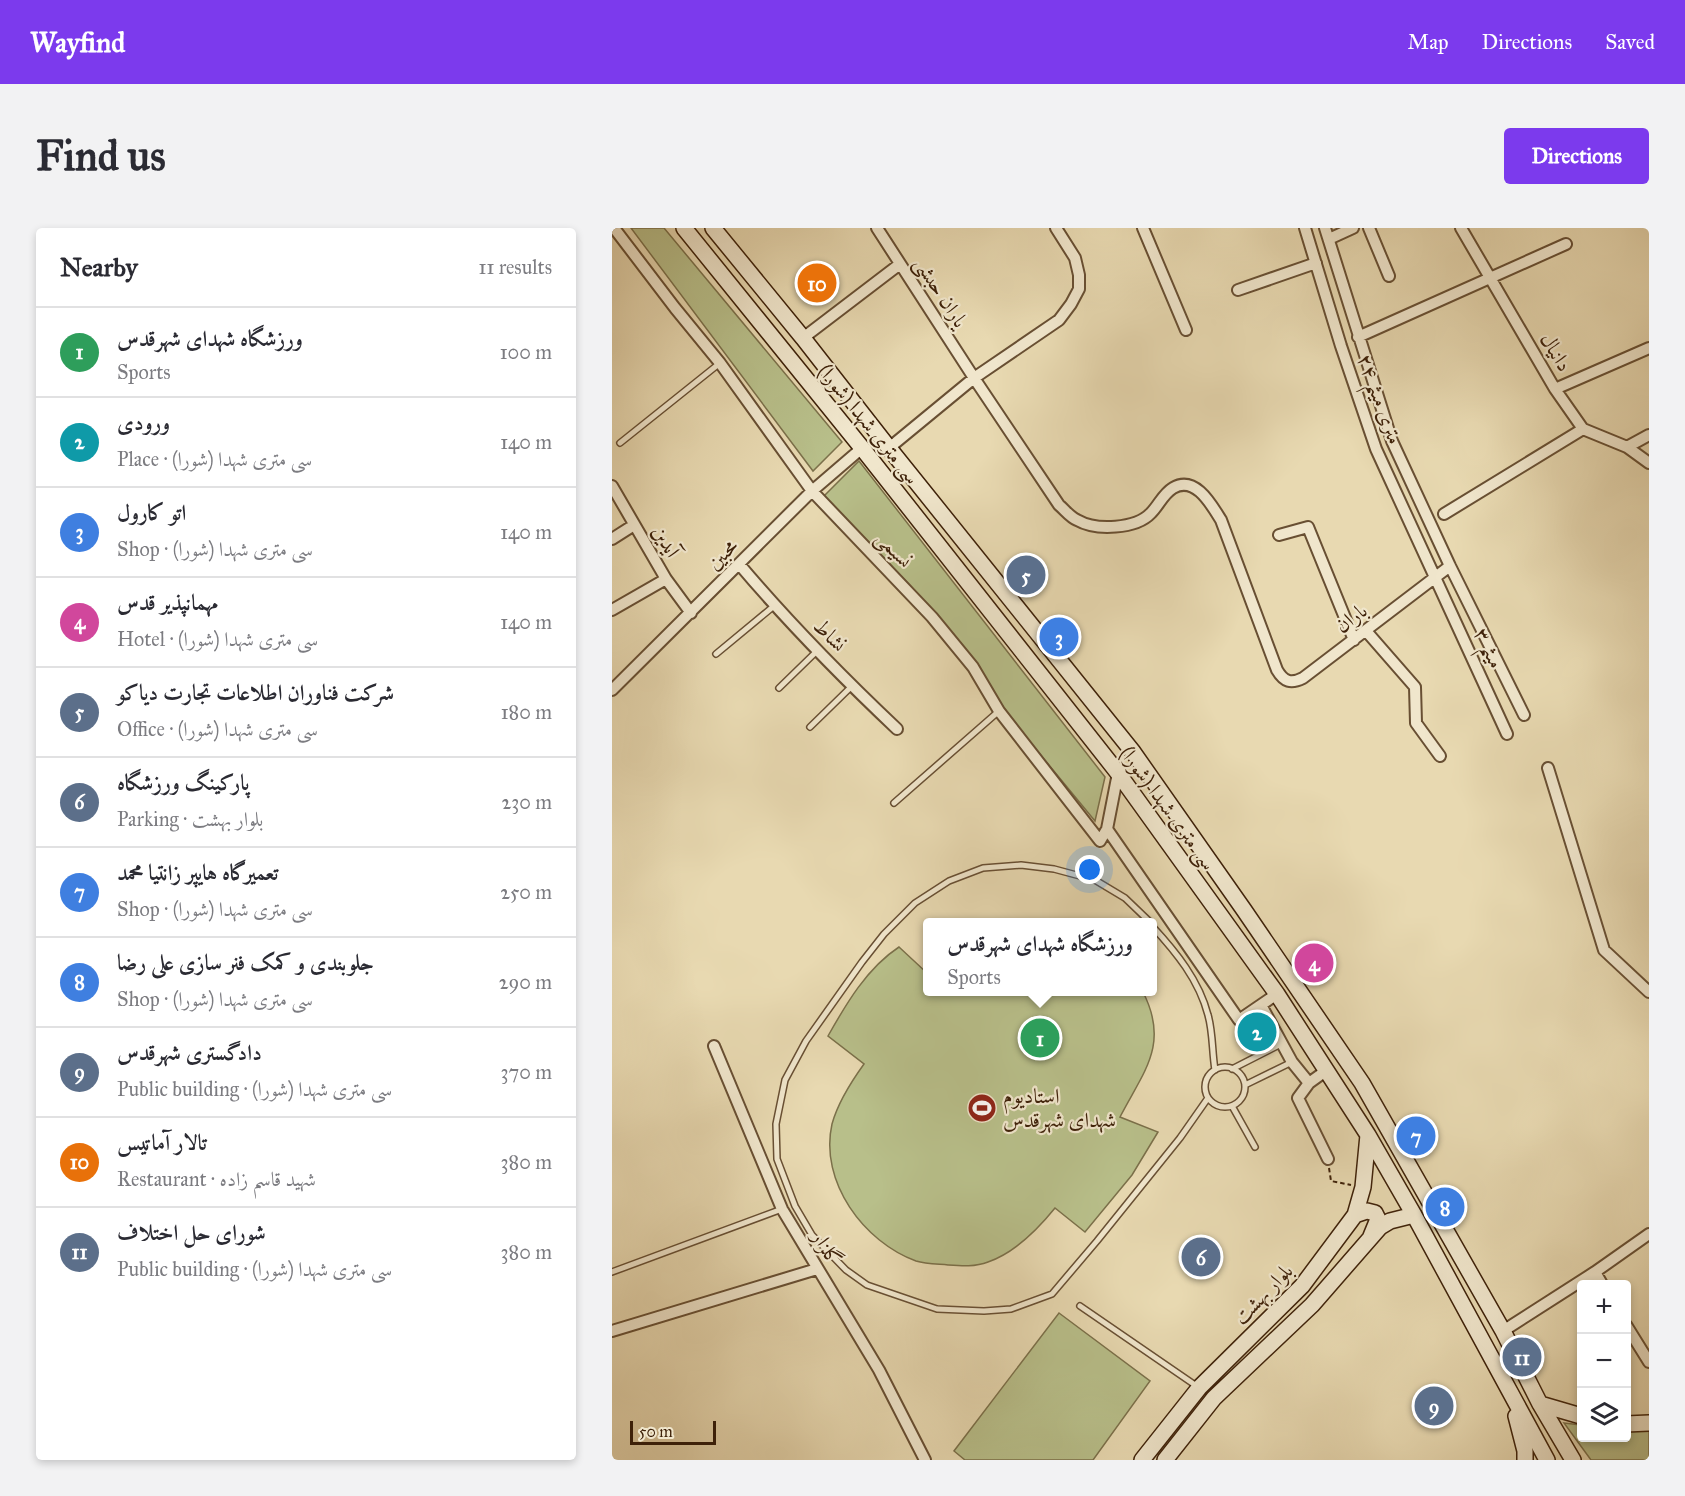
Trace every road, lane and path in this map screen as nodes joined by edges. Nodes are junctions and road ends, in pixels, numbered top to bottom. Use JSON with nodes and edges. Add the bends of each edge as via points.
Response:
{"nodes":[{"id":1,"x":614,"y":228,"type":"edge"},
{"id":2,"x":684,"y":228,"type":"edge"},
{"id":3,"x":712,"y":228,"type":"edge"},
{"id":4,"x":877,"y":228,"type":"edge"},
{"id":5,"x":1056,"y":228,"type":"edge"},
{"id":6,"x":1143,"y":228,"type":"edge"},
{"id":7,"x":1305,"y":228,"type":"edge"},
{"id":8,"x":1325,"y":228,"type":"edge"},
{"id":9,"x":1353,"y":228,"type":"edge"},
{"id":10,"x":1369,"y":228,"type":"edge"},
{"id":11,"x":1461,"y":228,"type":"edge"},
{"id":12,"x":1329,"y":239,"type":"junction"},
{"id":13,"x":1566,"y":244,"type":"dead end"},
{"id":14,"x":1316,"y":263,"type":"junction"},
{"id":15,"x":900,"y":264,"type":"junction"},
{"id":16,"x":1389,"y":276,"type":"dead end"},
{"id":17,"x":1489,"y":278,"type":"junction"},
{"id":18,"x":1238,"y":290,"type":"dead end"},
{"id":19,"x":1186,"y":330,"type":"dead end"},
{"id":20,"x":1358,"y":337,"type":"junction"},
{"id":21,"x":804,"y":338,"type":"junction"},
{"id":22,"x":1649,"y":348,"type":"edge"},
{"id":23,"x":720,"y":363,"type":"junction"},
{"id":24,"x":974,"y":378,"type":"junction"},
{"id":25,"x":1555,"y":389,"type":"junction"},
{"id":26,"x":1583,"y":429,"type":"junction"},
{"id":27,"x":1649,"y":435,"type":"edge"},
{"id":28,"x":1392,"y":441,"type":"junction"},
{"id":29,"x":620,"y":443,"type":"dead end"},
{"id":30,"x":1627,"y":447,"type":"junction"},
{"id":31,"x":862,"y":448,"type":"junction"},
{"id":32,"x":889,"y":448,"type":"junction"},
{"id":33,"x":1376,"y":449,"type":"junction"},
{"id":34,"x":1649,"y":463,"type":"edge"},
{"id":35,"x":612,"y":486,"type":"edge"},
{"id":36,"x":812,"y":491,"type":"junction"},
{"id":37,"x":1444,"y":514,"type":"dead end"},
{"id":38,"x":634,"y":525,"type":"junction"},
{"id":39,"x":1279,"y":535,"type":"dead end"},
{"id":40,"x":612,"y":539,"type":"edge"},
{"id":41,"x":739,"y":564,"type":"junction"},
{"id":42,"x":1450,"y":566,"type":"junction"},
{"id":43,"x":1435,"y":578,"type":"junction"},
{"id":44,"x":666,"y":579,"type":"junction"},
{"id":45,"x":774,"y":606,"type":"junction"},
{"id":46,"x":612,"y":610,"type":"edge"},
{"id":47,"x":691,"y":613,"type":"junction"},
{"id":48,"x":1367,"y":632,"type":"junction"},
{"id":49,"x":1354,"y":640,"type":"junction"},
{"id":50,"x":818,"y":649,"type":"junction"},
{"id":51,"x":716,"y":654,"type":"dead end"},
{"id":52,"x":1287,"y":681,"type":"joint"},
{"id":53,"x":852,"y":686,"type":"junction"},
{"id":54,"x":778,"y":688,"type":"dead end"},
{"id":55,"x":612,"y":690,"type":"edge"},
{"id":56,"x":999,"y":711,"type":"junction"},
{"id":57,"x":1524,"y":715,"type":"dead end"},
{"id":58,"x":810,"y":727,"type":"dead end"},
{"id":59,"x":897,"y":729,"type":"dead end"},
{"id":60,"x":1507,"y":734,"type":"dead end"},
{"id":61,"x":1133,"y":752,"type":"junction"},
{"id":62,"x":1440,"y":756,"type":"dead end"},
{"id":63,"x":1548,"y":768,"type":"dead end"},
{"id":64,"x":1118,"y":773,"type":"junction"},
{"id":65,"x":894,"y":803,"type":"dead end"},
{"id":66,"x":1107,"y":829,"type":"junction"},
{"id":67,"x":1145,"y":918,"type":"edge"},
{"id":68,"x":1157,"y":931,"type":"edge"},
{"id":69,"x":1649,"y":993,"type":"edge"},
{"id":70,"x":1277,"y":994,"type":"junction"},
{"id":71,"x":1261,"y":1005,"type":"junction"},
{"id":72,"x":1281,"y":1044,"type":"junction"},
{"id":73,"x":714,"y":1046,"type":"dead end"},
{"id":74,"x":1292,"y":1062,"type":"junction"},
{"id":75,"x":1232,"y":1069,"type":"junction"},
{"id":76,"x":1215,"y":1070,"type":"junction"},
{"id":77,"x":1327,"y":1070,"type":"junction"},
{"id":78,"x":1309,"y":1083,"type":"junction"},
{"id":79,"x":1245,"y":1085,"type":"junction"},
{"id":80,"x":1208,"y":1098,"type":"junction"},
{"id":81,"x":1232,"y":1106,"type":"junction"},
{"id":82,"x":1368,"y":1135,"type":"junction"},
{"id":83,"x":1255,"y":1147,"type":"dead end"},
{"id":84,"x":1328,"y":1159,"type":"joint"},
{"id":85,"x":1363,"y":1187,"type":"junction"},
{"id":86,"x":782,"y":1209,"type":"junction"},
{"id":87,"x":1355,"y":1215,"type":"junction"},
{"id":88,"x":1414,"y":1215,"type":"junction"},
{"id":89,"x":1649,"y":1234,"type":"edge"},
{"id":90,"x":1371,"y":1236,"type":"junction"},
{"id":91,"x":817,"y":1269,"type":"junction"},
{"id":92,"x":612,"y":1272,"type":"edge"},
{"id":93,"x":1595,"y":1272,"type":"junction"},
{"id":94,"x":1600,"y":1280,"type":"edge"},
{"id":95,"x":1080,"y":1306,"type":"dead end"},
{"id":96,"x":1503,"y":1330,"type":"junction"},
{"id":97,"x":612,"y":1331,"type":"edge"},
{"id":98,"x":1631,"y":1333,"type":"edge"},
{"id":99,"x":1484,"y":1342,"type":"junction"},
{"id":100,"x":1649,"y":1362,"type":"edge"},
{"id":101,"x":1201,"y":1386,"type":"junction"},
{"id":102,"x":1511,"y":1396,"type":"junction"},
{"id":103,"x":1214,"y":1398,"type":"junction"},
{"id":104,"x":1540,"y":1404,"type":"junction"},
{"id":105,"x":1577,"y":1415,"type":"edge"},
{"id":106,"x":1649,"y":1423,"type":"edge"},
{"id":107,"x":1631,"y":1424,"type":"edge"},
{"id":108,"x":925,"y":1460,"type":"edge"},
{"id":109,"x":1142,"y":1460,"type":"edge"},
{"id":110,"x":1165,"y":1460,"type":"edge"},
{"id":111,"x":1525,"y":1460,"type":"edge"},
{"id":112,"x":1547,"y":1460,"type":"edge"},
{"id":113,"x":1573,"y":1460,"type":"edge"}],
"edges":[{"from":1,"to":23,"type":"street","name":"نسیمی"},
{"from":2,"to":31,"type":"main road","name":"سی متری شهدا (شورا)"},
{"from":3,"to":21,"type":"main road","name":"سی متری شهدا (شورا)"},
{"from":4,"to":15,"type":"street","name":"یاران حبشی"},
{"from":5,"to":24,"type":"street","via":[[1075,258],[1079,275],[1079,289],[1071,304],[1059,320]]},
{"from":6,"to":19,"type":"street"},
{"from":7,"to":14,"type":"street","name":"۲۴ متری میثم"},
{"from":8,"to":12,"type":"street","name":"۲۴ متری میثم"},
{"from":9,"to":12,"type":"street"},
{"from":10,"to":16,"type":"street"},
{"from":11,"to":17,"type":"street","name":"دانیال"},
{"from":12,"to":20,"type":"street","name":"۲۴ متری میثم"},
{"from":13,"to":17,"type":"street"},
{"from":14,"to":18,"type":"street"},
{"from":14,"to":33,"type":"street","name":"۲۴ متری میثم"},
{"from":15,"to":21,"type":"street"},
{"from":15,"to":24,"type":"street","name":"یاران حبشی"},
{"from":17,"to":20,"type":"street"},
{"from":17,"to":25,"type":"street","name":"دانیال"},
{"from":20,"to":28,"type":"street","name":"۲۴ متری میثم"},
{"from":21,"to":32,"type":"main road","name":"سی متری شهدا (شورا)"},
{"from":22,"to":25,"type":"street"},
{"from":23,"to":29,"type":"lane"},
{"from":23,"to":36,"type":"street","name":"نسیمی"},
{"from":24,"to":32,"type":"street"},
{"from":24,"to":52,"type":"street","name":"یاران حبشی","via":[[1059,505],[1077,521],[1113,527],[1142,520],[1173,488],[1184,485],[1208,498],[1221,520],[1277,670]]},
{"from":25,"to":26,"type":"street","name":"دانیال"},
{"from":26,"to":30,"type":"street"},
{"from":26,"to":37,"type":"street"},
{"from":27,"to":30,"type":"street"},
{"from":28,"to":33,"type":"street"},
{"from":28,"to":42,"type":"street","name":"۲۴ متری میثم"},
{"from":30,"to":34,"type":"street"},
{"from":31,"to":36,"type":"street","name":"محبین"},
{"from":31,"to":64,"type":"main road","name":"سی متری شهدا (شورا)"},
{"from":32,"to":61,"type":"main road","name":"سی متری شهدا (شورا)"},
{"from":33,"to":43,"type":"street","name":"۲۴ متری میثم"},
{"from":35,"to":38,"type":"street","name":"آیدین"},
{"from":36,"to":41,"type":"street","name":"محبین"},
{"from":36,"to":56,"type":"street","name":"نسیمی","via":[[932,617],[973,668]]},
{"from":38,"to":40,"type":"street"},
{"from":38,"to":44,"type":"street","name":"آیدین"},
{"from":39,"to":49,"type":"street","via":[[1308,527]]},
{"from":41,"to":45,"type":"street","name":"نشاط"},
{"from":41,"to":47,"type":"street","name":"محبین"},
{"from":42,"to":43,"type":"street","name":"باران"},
{"from":42,"to":57,"type":"street","name":"میثم ۳"},
{"from":43,"to":48,"type":"street","name":"باران"},
{"from":43,"to":60,"type":"street","name":"میثم ۳"},
{"from":44,"to":46,"type":"street"},
{"from":44,"to":47,"type":"street","name":"آیدین"},
{"from":45,"to":50,"type":"street","name":"نشاط"},
{"from":45,"to":51,"type":"lane"},
{"from":47,"to":55,"type":"street","name":"محبین"},
{"from":48,"to":49,"type":"street","name":"باران"},
{"from":48,"to":62,"type":"street","via":[[1415,687],[1416,723]]},
{"from":49,"to":52,"type":"street","name":"باران","via":[[1303,678],[1294,683]]},
{"from":50,"to":53,"type":"street","name":"نشاط"},
{"from":50,"to":54,"type":"lane"},
{"from":53,"to":58,"type":"lane"},
{"from":53,"to":59,"type":"street","name":"نشاط"},
{"from":56,"to":65,"type":"lane"},
{"from":56,"to":66,"type":"street","name":"نسیمی","via":[[1100,841]]},
{"from":61,"to":64,"type":"main road"},
{"from":61,"to":96,"type":"main road","name":"سی متری شهدا (شورا)","via":[[1362,1083]]},
{"from":63,"to":69,"type":"street","via":[[1604,950]]},
{"from":64,"to":66,"type":"street"},
{"from":64,"to":70,"type":"main road","name":"سی متری شهدا (شورا)"},
{"from":66,"to":71,"type":"street","via":[[1239,1020]]},
{"from":67,"to":80,"type":"lane","via":[[1125,898],[1095,880],[1022,865],[983,868],[949,881],[915,903],[855,971],[784,1080],[776,1124],[777,1159],[795,1206],[812,1235],[846,1270],[867,1285],[937,1309],[1011,1309],[1052,1294],[1180,1138]]},
{"from":68,"to":76,"type":"lane","via":[[1200,990],[1209,1017]]},
{"from":70,"to":71,"type":"street"},
{"from":70,"to":77,"type":"main road","name":"سی متری شهدا (شورا)"},
{"from":71,"to":72,"type":"street"},
{"from":72,"to":74,"type":"street"},
{"from":72,"to":75,"type":"lane"},
{"from":73,"to":86,"type":"street","name":"گلزار"},
{"from":74,"to":78,"type":"street"},
{"from":74,"to":79,"type":"lane"},
{"from":75,"to":76,"type":"lane"},
{"from":75,"to":79,"type":"lane","via":[[1241,1075]]},
{"from":76,"to":80,"type":"lane","via":[[1205,1086]]},
{"from":77,"to":78,"type":"street"},
{"from":77,"to":82,"type":"main road","name":"سی متری شهدا (شورا)"},
{"from":78,"to":84,"type":"street","via":[[1298,1098]]},
{"from":79,"to":81,"type":"lane","via":[[1242,1098]]},
{"from":80,"to":81,"type":"lane","via":[[1218,1106]]},
{"from":81,"to":83,"type":"lane"},
{"from":82,"to":85,"type":"main road","name":"بلوار بهشت"},
{"from":82,"to":88,"type":"main road","name":"سی متری شهدا (شورا)"},
{"from":84,"to":85,"type":"path","via":[[1331,1181]]},
{"from":85,"to":87,"type":"main road","name":"بلوار بهشت"},
{"from":86,"to":91,"type":"street","name":"گلزار"},
{"from":86,"to":92,"type":"lane"},
{"from":87,"to":90,"type":"main road","via":[[1367,1210],[1375,1214],[1378,1219]]},
{"from":87,"to":101,"type":"main road","name":"بلوار بهشت","via":[[1302,1286]]},
{"from":88,"to":90,"type":"main road","name":"بلوار بهشت","via":[[1390,1221]]},
{"from":88,"to":99,"type":"main road","name":"سی متری شهدا (شورا)"},
{"from":89,"to":93,"type":"street"},
{"from":90,"to":103,"type":"main road","name":"بلوار بهشت","via":[[1312,1305]]},
{"from":91,"to":97,"type":"street"},
{"from":91,"to":108,"type":"street","name":"گلزار","via":[[879,1370]]},
{"from":93,"to":94,"type":"street"},
{"from":93,"to":96,"type":"street"},
{"from":95,"to":101,"type":"lane"},
{"from":96,"to":99,"type":"main road"},
{"from":96,"to":104,"type":"main road","name":"سی متری شهدا (شورا)"},
{"from":98,"to":100,"type":"street"},
{"from":99,"to":102,"type":"main road","name":"سی متری شهدا (شورا)"},
{"from":101,"to":103,"type":"main road"},
{"from":101,"to":109,"type":"main road","name":"بلوار بهشت"},
{"from":102,"to":111,"type":"main road"},
{"from":102,"to":112,"type":"main road","name":"سی متری شهدا (شورا)"},
{"from":103,"to":110,"type":"main road","name":"بلوار بهشت"},
{"from":104,"to":105,"type":"main road"},
{"from":104,"to":113,"type":"main road","name":"سی متری شهدا (شورا)"},
{"from":106,"to":107,"type":"main road"}]}
